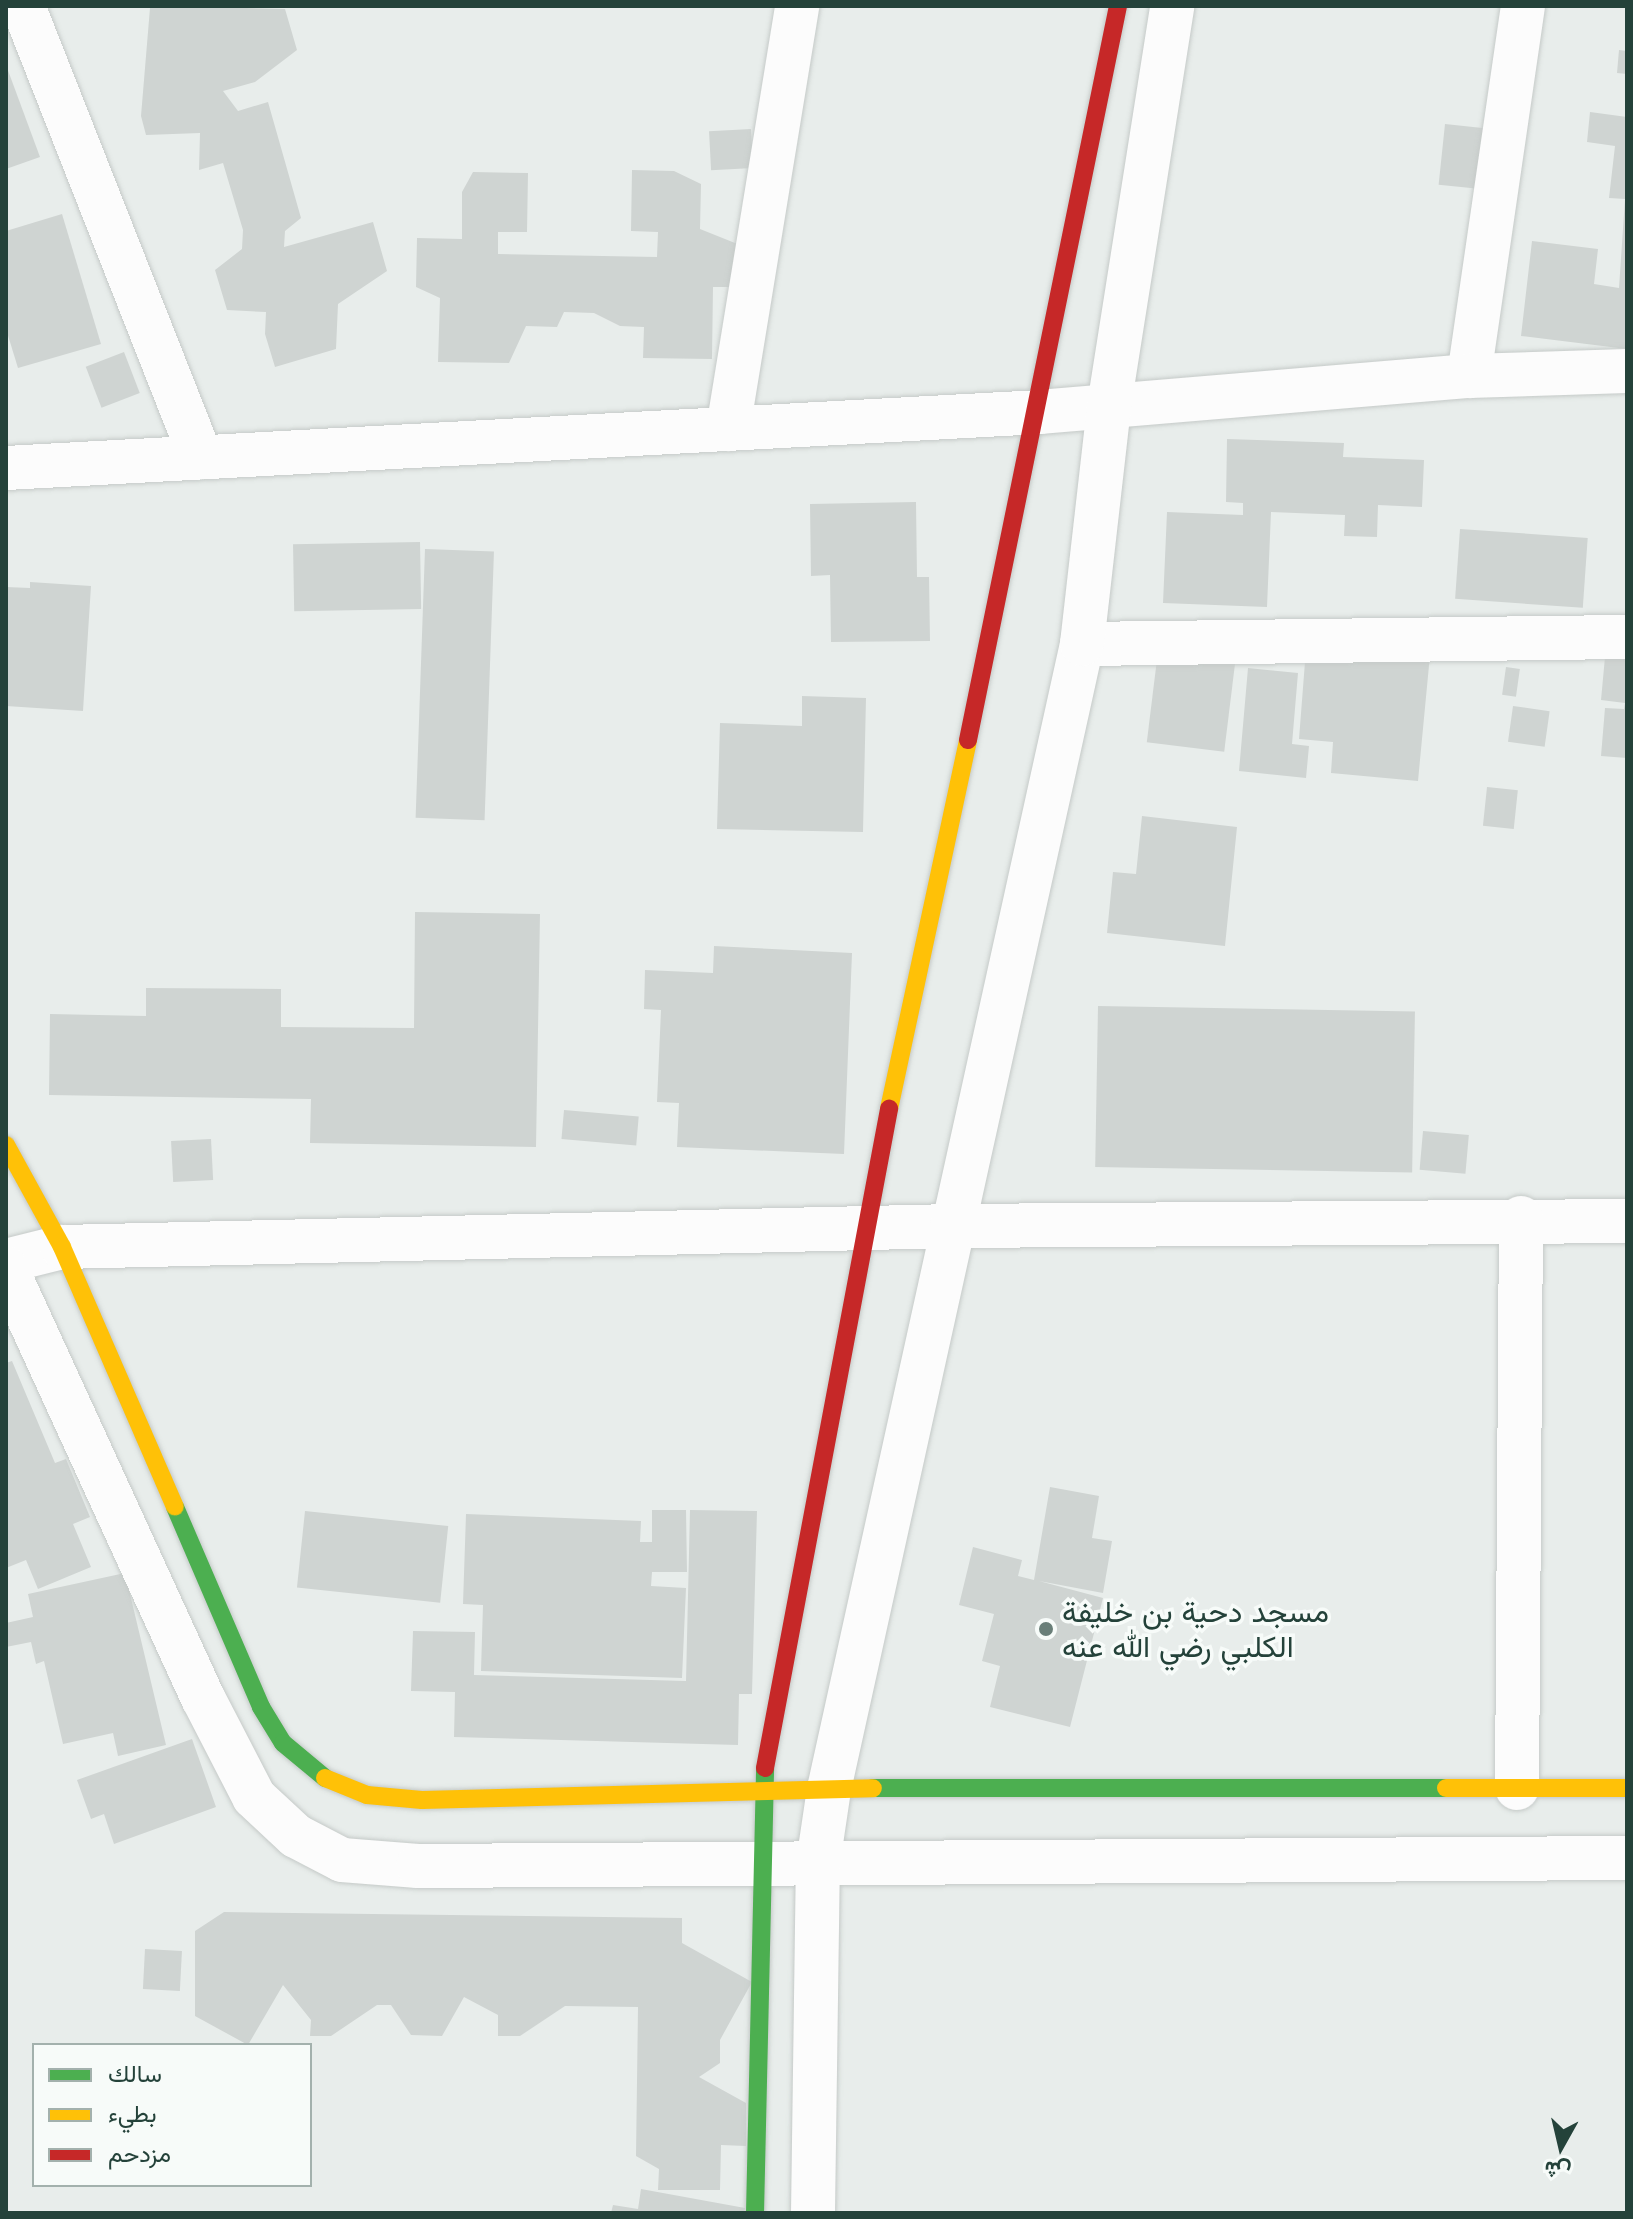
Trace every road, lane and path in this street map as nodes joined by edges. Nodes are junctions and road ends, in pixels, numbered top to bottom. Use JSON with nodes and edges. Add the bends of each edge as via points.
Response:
{"nodes":[{"id":1,"x":23,"y":6,"type":"edge"},
{"id":2,"x":797,"y":6,"type":"edge"},
{"id":3,"x":1118,"y":6,"type":"edge"},
{"id":4,"x":1172,"y":6,"type":"edge"},
{"id":5,"x":1523,"y":6,"type":"edge"},
{"id":6,"x":1627,"y":371,"type":"edge"},
{"id":7,"x":1469,"y":376,"type":"junction"},
{"id":8,"x":1109,"y":406,"type":"junction"},
{"id":9,"x":1039,"y":412,"type":"junction"},
{"id":10,"x":728,"y":429,"type":"junction"},
{"id":11,"x":201,"y":457,"type":"junction"},
{"id":12,"x":6,"y":468,"type":"edge"},
{"id":13,"x":1627,"y":637,"type":"edge"},
{"id":14,"x":1082,"y":644,"type":"junction"},
{"id":15,"x":6,"y":1145,"type":"edge"},
{"id":16,"x":1521,"y":1218,"type":"junction"},
{"id":17,"x":1627,"y":1221,"type":"edge"},
{"id":18,"x":952,"y":1226,"type":"junction"},
{"id":19,"x":863,"y":1229,"type":"junction"},
{"id":20,"x":62,"y":1247,"type":"junction"},
{"id":21,"x":6,"y":1261,"type":"edge"},
{"id":22,"x":6,"y":1268,"type":"edge"},
{"id":23,"x":761,"y":1788,"type":"junction"},
{"id":24,"x":1517,"y":1788,"type":"junction"},
{"id":25,"x":1627,"y":1788,"type":"edge"},
{"id":26,"x":829,"y":1789,"type":"junction"},
{"id":27,"x":1627,"y":1858,"type":"edge"},
{"id":28,"x":756,"y":1860,"type":"junction"},
{"id":29,"x":818,"y":1863,"type":"junction"},
{"id":30,"x":755,"y":2213,"type":"edge"},
{"id":31,"x":813,"y":2213,"type":"edge"}],
"edges":[{"from":1,"to":11,"type":"street"},
{"from":2,"to":10,"type":"street"},
{"from":3,"to":9,"type":"street"},
{"from":4,"to":8,"type":"street"},
{"from":5,"to":7,"type":"street"},
{"from":6,"to":7,"type":"street"},
{"from":7,"to":8,"type":"street"},
{"from":8,"to":9,"type":"street"},
{"from":8,"to":14,"type":"street"},
{"from":9,"to":10,"type":"street"},
{"from":9,"to":19,"type":"street"},
{"from":10,"to":11,"type":"street"},
{"from":11,"to":12,"type":"street"},
{"from":13,"to":14,"type":"street"},
{"from":14,"to":18,"type":"street"},
{"from":15,"to":20,"type":"street"},
{"from":16,"to":17,"type":"street"},
{"from":16,"to":18,"type":"street"},
{"from":16,"to":24,"type":"street"},
{"from":18,"to":19,"type":"street"},
{"from":18,"to":26,"type":"street"},
{"from":19,"to":20,"type":"street"},
{"from":19,"to":23,"type":"street"},
{"from":20,"to":21,"type":"street"},
{"from":20,"to":23,"type":"street","via":[[261,1707],[283,1743],[323,1777],[367,1795],[422,1800]]},
{"from":22,"to":28,"type":"street","via":[[233,1760],[254,1797],[296,1836],[342,1860],[418,1866]]},
{"from":23,"to":26,"type":"street"},
{"from":23,"to":28,"type":"street"},
{"from":24,"to":25,"type":"street"},
{"from":24,"to":26,"type":"street"},
{"from":26,"to":29,"type":"street"},
{"from":27,"to":29,"type":"street"},
{"from":28,"to":29,"type":"street"},
{"from":28,"to":30,"type":"street"},
{"from":29,"to":31,"type":"street"}]}
